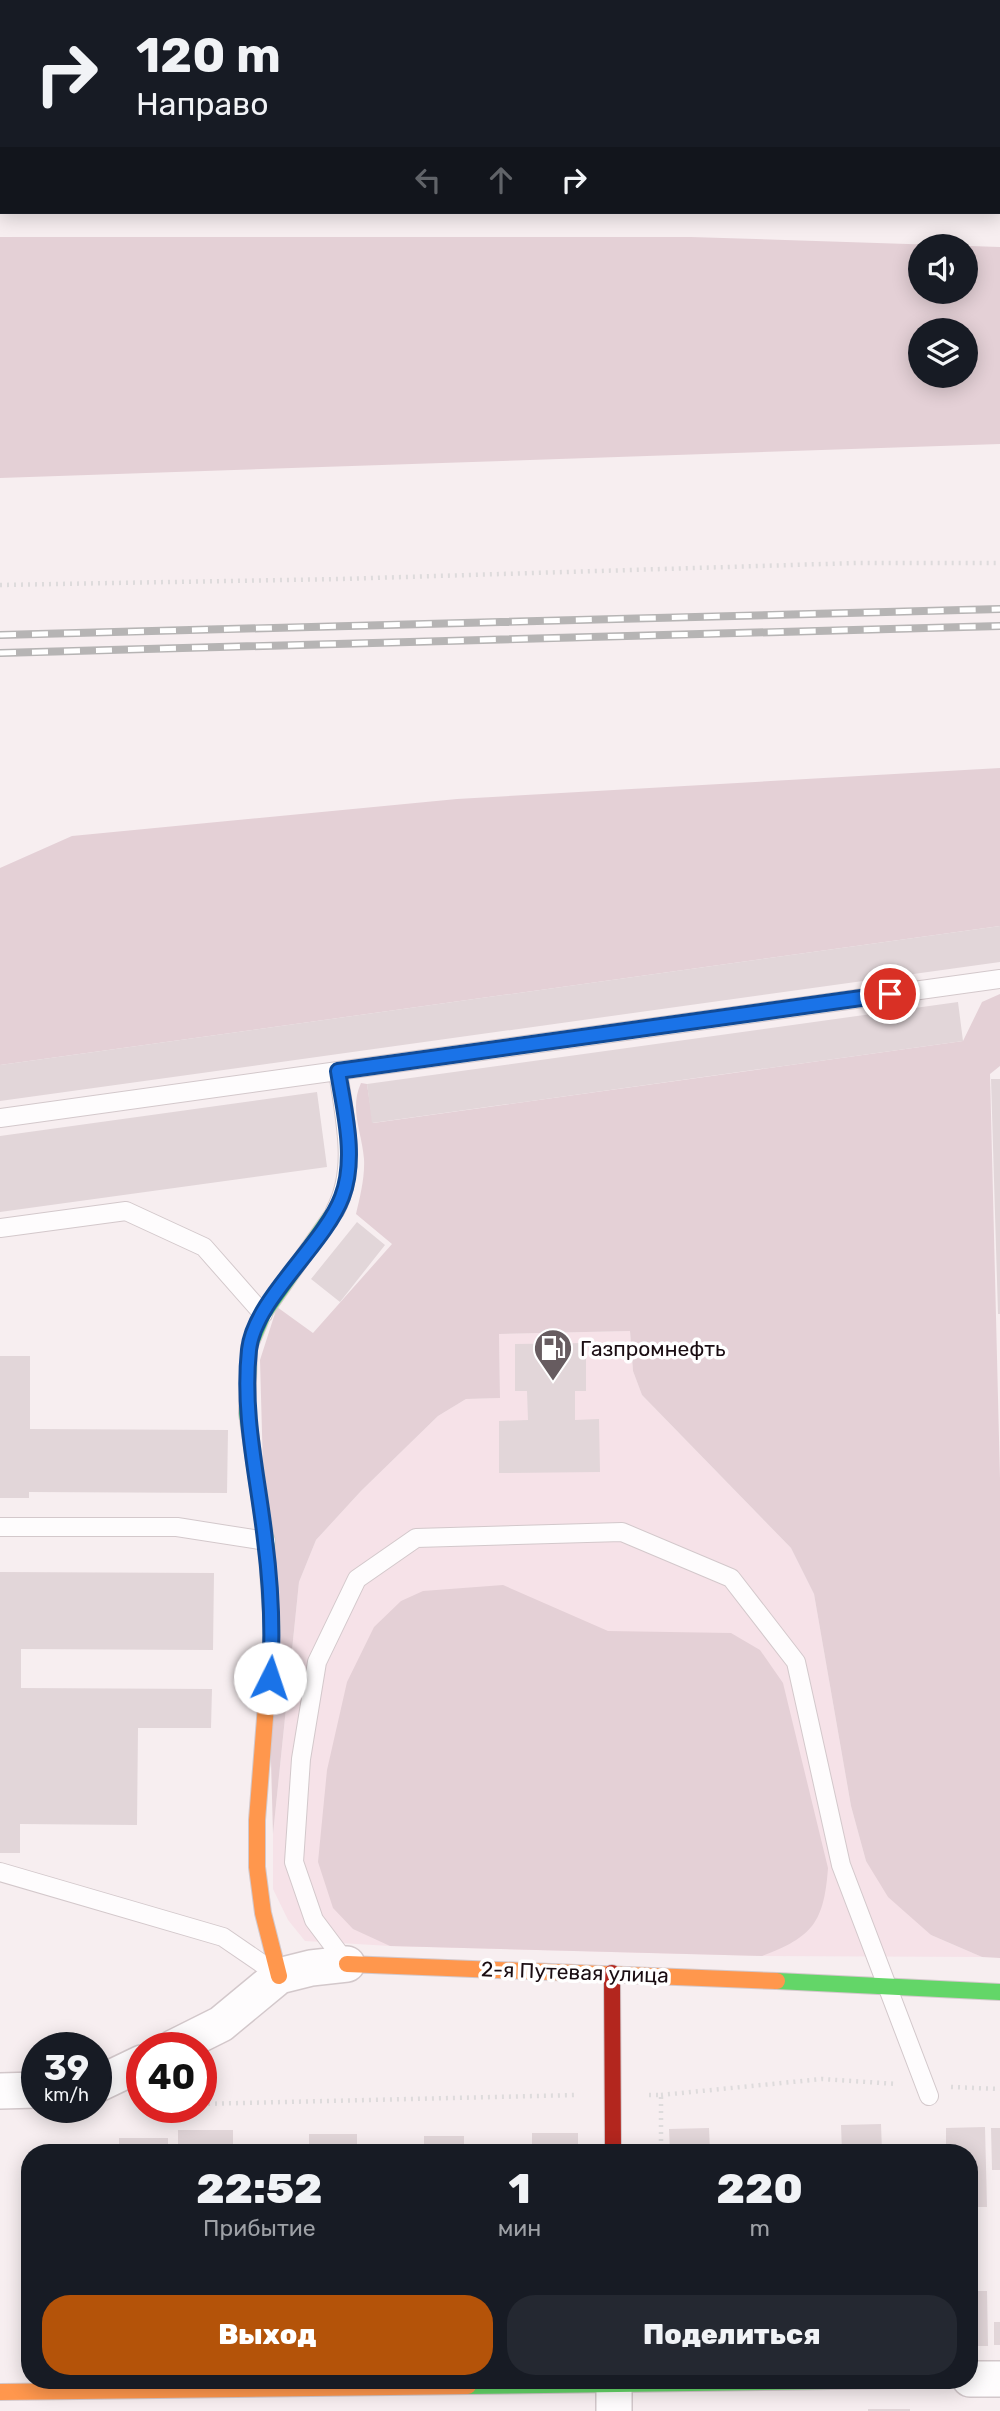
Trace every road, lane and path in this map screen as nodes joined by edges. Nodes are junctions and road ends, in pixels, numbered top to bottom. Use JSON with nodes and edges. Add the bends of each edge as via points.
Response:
{"nodes":[{"id":1,"x":1000,"y":563,"type":"edge"},
{"id":2,"x":0,"y":585,"type":"edge"},
{"id":3,"x":1000,"y":979,"type":"edge"},
{"id":4,"x":338,"y":1071,"type":"junction"},
{"id":5,"x":0,"y":1118,"type":"edge"},
{"id":6,"x":335,"y":1211,"type":"joint"},
{"id":7,"x":0,"y":1228,"type":"edge"},
{"id":8,"x":263,"y":1314,"type":"junction"},
{"id":9,"x":0,"y":1527,"type":"edge"},
{"id":10,"x":265,"y":1541,"type":"junction"},
{"id":11,"x":0,"y":1872,"type":"edge"},
{"id":12,"x":347,"y":1964,"type":"junction"},
{"id":13,"x":612,"y":1973,"type":"junction"},
{"id":14,"x":279,"y":1976,"type":"junction"},
{"id":15,"x":889,"y":1985,"type":"junction"},
{"id":16,"x":1000,"y":1992,"type":"edge"},
{"id":17,"x":205,"y":2032,"type":"edge"},
{"id":18,"x":1000,"y":2089,"type":"edge"},
{"id":19,"x":21,"y":2090,"type":"edge"},
{"id":20,"x":0,"y":2091,"type":"edge"},
{"id":21,"x":927,"y":2091,"type":"junction"},
{"id":22,"x":613,"y":2095,"type":"junction"},
{"id":23,"x":661,"y":2095,"type":"dead end"},
{"id":24,"x":217,"y":2105,"type":"edge"},
{"id":25,"x":613,"y":2144,"type":"edge"},
{"id":26,"x":978,"y":2379,"type":"edge"},
{"id":27,"x":1000,"y":2379,"type":"edge"},
{"id":28,"x":666,"y":2389,"type":"edge"},
{"id":29,"x":614,"y":2391,"type":"edge"},
{"id":30,"x":0,"y":2392,"type":"edge"}],
"edges":[{"from":1,"to":2,"type":"path"},
{"from":3,"to":4,"type":"lane"},
{"from":4,"to":5,"type":"lane"},
{"from":4,"to":6,"type":"lane","via":[[349,1149],[347,1180]]},
{"from":6,"to":8,"type":"street"},
{"from":7,"to":8,"type":"lane","via":[[126,1211],[204,1247]]},
{"from":8,"to":10,"type":"street","via":[[249,1347],[247,1413]]},
{"from":9,"to":10,"type":"lane","via":[[177,1527]]},
{"from":10,"to":14,"type":"street","via":[[273,1636],[257,1867]]},
{"from":11,"to":14,"type":"lane","via":[[223,1937]]},
{"from":12,"to":13,"type":"street","name":"2-я Путевая улица"},
{"from":12,"to":14,"type":"street","name":"2-я Путевая улица"},
{"from":12,"to":15,"type":"lane","via":[[314,1920],[294,1861],[300,1759],[317,1662],[358,1579],[416,1538],[622,1532],[731,1578],[796,1662],[841,1865]]},
{"from":13,"to":15,"type":"street","name":"2-я Путевая улица"},
{"from":13,"to":22,"type":"street"},
{"from":14,"to":17,"type":"street","name":"2-я Путевая улица"},
{"from":15,"to":16,"type":"street","name":"2-я Путевая улица"},
{"from":15,"to":21,"type":"lane"},
{"from":18,"to":21,"type":"path"},
{"from":19,"to":20,"type":"street"},
{"from":21,"to":23,"type":"path","via":[[822,2079]]},
{"from":22,"to":24,"type":"path"},
{"from":22,"to":25,"type":"street"},
{"from":26,"to":27,"type":"street"},
{"from":28,"to":29,"type":"street"},
{"from":29,"to":30,"type":"street"}]}
